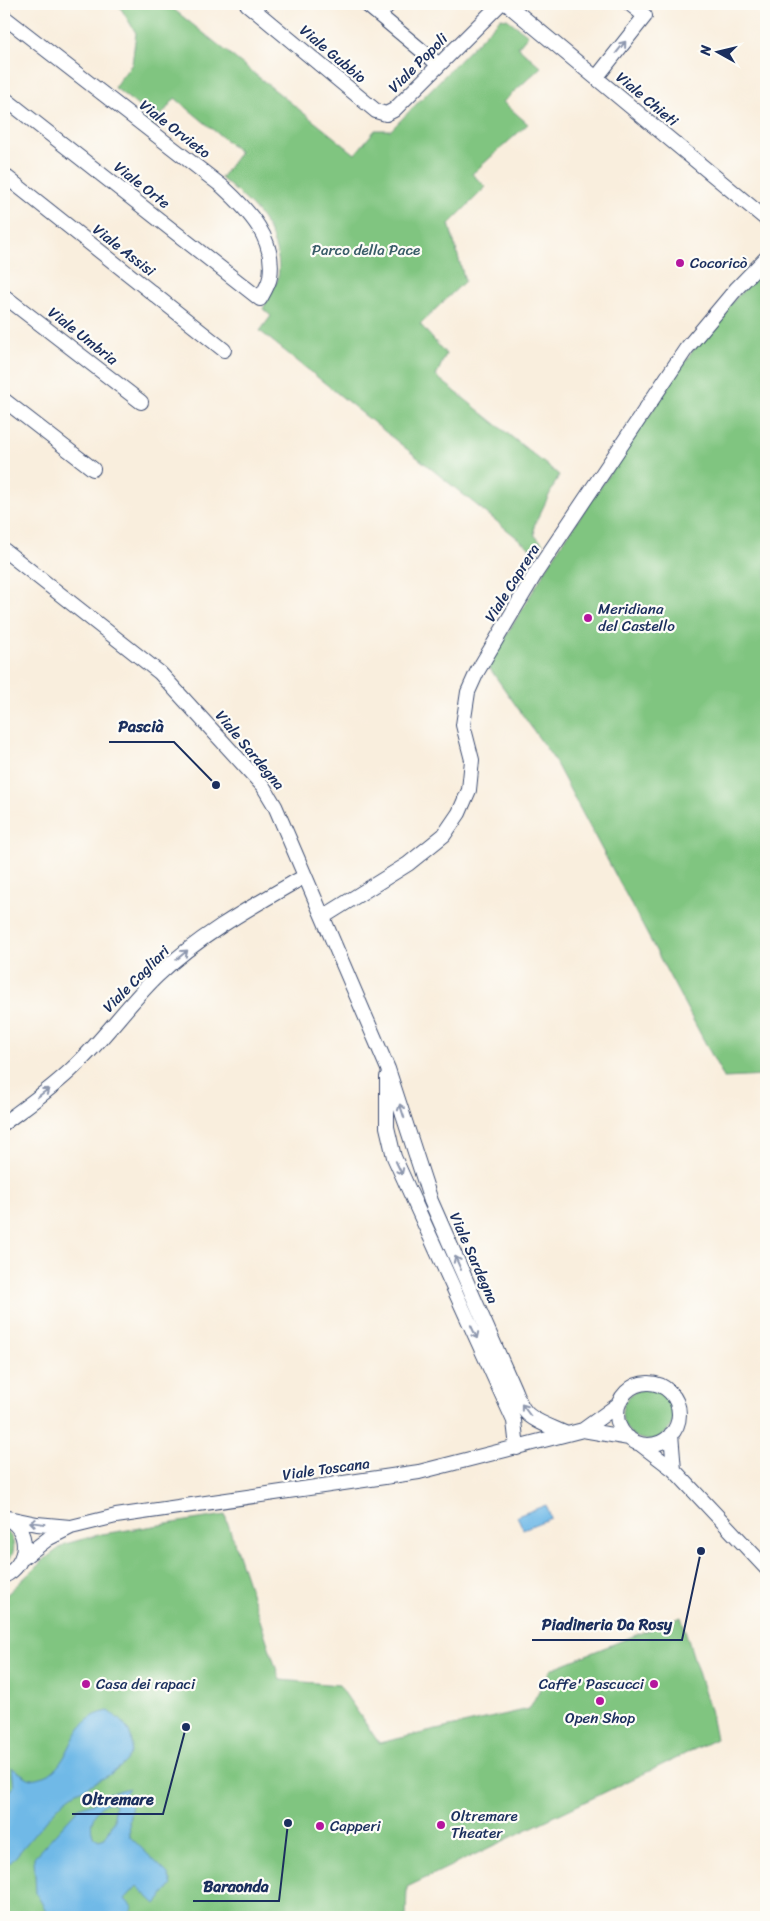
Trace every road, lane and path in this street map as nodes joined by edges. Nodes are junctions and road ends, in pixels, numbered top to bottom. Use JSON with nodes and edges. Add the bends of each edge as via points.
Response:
{"nodes":[{"id":1,"x":247,"y":4,"type":"edge"},
{"id":2,"x":366,"y":4,"type":"edge"},
{"id":3,"x":389,"y":4,"type":"edge"},
{"id":4,"x":500,"y":4,"type":"edge"},
{"id":5,"x":507,"y":4,"type":"edge"},
{"id":6,"x":630,"y":4,"type":"edge"},
{"id":7,"x":380,"y":15,"type":"junction"},
{"id":8,"x":4,"y":17,"type":"edge"},
{"id":9,"x":439,"y":66,"type":"junction"},
{"id":10,"x":596,"y":78,"type":"junction"},
{"id":11,"x":4,"y":98,"type":"edge"},
{"id":12,"x":376,"y":111,"type":"joint"},
{"id":13,"x":4,"y":175,"type":"edge"},
{"id":14,"x":766,"y":219,"type":"edge"},
{"id":15,"x":766,"y":258,"type":"edge"},
{"id":16,"x":4,"y":296,"type":"edge"},
{"id":17,"x":260,"y":299,"type":"joint"},
{"id":18,"x":224,"y":350,"type":"dead end"},
{"id":19,"x":4,"y":400,"type":"edge"},
{"id":20,"x":142,"y":402,"type":"dead end"},
{"id":21,"x":93,"y":469,"type":"dead end"},
{"id":22,"x":4,"y":550,"type":"edge"},
{"id":23,"x":305,"y":876,"type":"junction"},
{"id":24,"x":323,"y":917,"type":"junction"},
{"id":25,"x":388,"y":1069,"type":"junction"},
{"id":26,"x":4,"y":1123,"type":"edge"},
{"id":27,"x":619,"y":1404,"type":"junction"},
{"id":28,"x":583,"y":1430,"type":"junction"},
{"id":29,"x":567,"y":1434,"type":"junction"},
{"id":30,"x":671,"y":1434,"type":"junction"},
{"id":31,"x":635,"y":1441,"type":"junction"},
{"id":32,"x":517,"y":1448,"type":"junction"},
{"id":33,"x":674,"y":1470,"type":"junction"},
{"id":34,"x":4,"y":1517,"type":"edge"},
{"id":35,"x":71,"y":1527,"type":"junction"},
{"id":36,"x":23,"y":1558,"type":"junction"},
{"id":37,"x":766,"y":1568,"type":"edge"},
{"id":38,"x":4,"y":1576,"type":"edge"}],
"edges":[{"from":1,"to":12,"type":"street","name":"Viale Gubbio"},
{"from":2,"to":7,"type":"street"},
{"from":3,"to":7,"type":"street"},
{"from":4,"to":9,"type":"street","name":"Viale Popoli"},
{"from":5,"to":10,"type":"street","name":"Viale Chieti"},
{"from":10,"to":6,"type":"street","one_way":true,"via":[[645,16]]},
{"from":7,"to":9,"type":"street"},
{"from":8,"to":17,"type":"street","name":"Viale Orvieto","via":[[245,207],[265,239],[271,258],[270,279]]},
{"from":9,"to":12,"type":"street","name":"Viale Popoli","via":[[394,110],[386,114]]},
{"from":10,"to":14,"type":"street","name":"Viale Chieti"},
{"from":11,"to":17,"type":"street","name":"Viale Orte"},
{"from":13,"to":18,"type":"street","name":"Viale Assisi"},
{"from":15,"to":24,"type":"street","name":"Viale Caprera","via":[[686,349],[537,571],[477,672],[468,692],[464,725],[472,760],[469,790],[459,813],[444,835],[408,864]]},
{"from":16,"to":20,"type":"street","name":"Viale Umbria"},
{"from":19,"to":21,"type":"street"},
{"from":22,"to":23,"type":"street","name":"Viale Sardegna","via":[[174,687],[263,786],[276,806]]},
{"from":23,"to":24,"type":"street","name":"Viale Sardegna"},
{"from":26,"to":23,"type":"street","name":"Viale Cagliari","one_way":true,"via":[[77,1065],[157,976],[227,921]]},
{"from":24,"to":25,"type":"street","name":"Viale Sardegna"},
{"from":29,"to":25,"type":"street","name":"Viale Sardegna","one_way":true,"via":[[536,1421],[525,1412],[514,1390],[432,1201]]},
{"from":25,"to":32,"type":"street","name":"Viale Sardegna","one_way":true,"via":[[387,1127],[394,1157],[514,1421]]},
{"from":27,"to":28,"type":"street","name":"Viale Toscana"},
{"from":27,"to":30,"type":"street","via":[[628,1391],[643,1384],[659,1385],[672,1395],[677,1404],[677,1426]]},
{"from":27,"to":31,"type":"street","via":[[619,1423],[623,1432]]},
{"from":28,"to":29,"type":"street","name":"Viale Toscana"},
{"from":28,"to":31,"type":"street","name":"Viale Toscana"},
{"from":29,"to":32,"type":"street","name":"Viale Toscana"},
{"from":30,"to":31,"type":"street","via":[[657,1444]]},
{"from":30,"to":33,"type":"street"},
{"from":31,"to":33,"type":"street"},
{"from":32,"to":35,"type":"street","name":"Viale Toscana","via":[[419,1472],[116,1516]]},
{"from":33,"to":37,"type":"street"},
{"from":35,"to":34,"type":"street","name":"Viale Toscana","one_way":true},
{"from":34,"to":36,"type":"street","via":[[20,1531]]},
{"from":35,"to":36,"type":"street","name":"Viale Toscana","via":[[49,1538]]},
{"from":36,"to":38,"type":"street","name":"Viale Toscana"}]}
